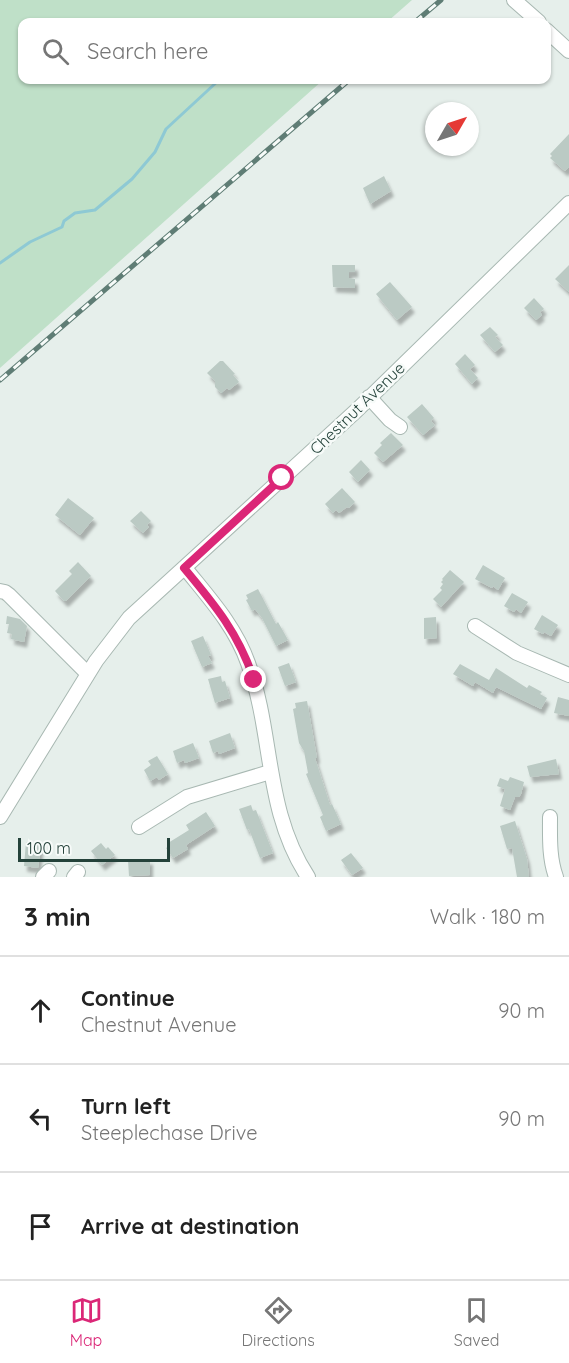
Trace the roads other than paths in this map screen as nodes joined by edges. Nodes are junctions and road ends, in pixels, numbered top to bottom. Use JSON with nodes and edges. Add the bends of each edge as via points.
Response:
{"nodes":[{"id":1,"x":514,"y":0,"type":"edge"},
{"id":2,"x":534,"y":18,"type":"edge"},
{"id":3,"x":551,"y":35,"type":"edge"},
{"id":4,"x":569,"y":51,"type":"edge"},
{"id":5,"x":569,"y":202,"type":"edge"},
{"id":6,"x":369,"y":397,"type":"junction"},
{"id":7,"x":400,"y":427,"type":"dead end"},
{"id":8,"x":184,"y":568,"type":"junction"},
{"id":9,"x":0,"y":591,"type":"edge"},
{"id":10,"x":475,"y":626,"type":"dead end"},
{"id":11,"x":88,"y":674,"type":"junction"},
{"id":12,"x":569,"y":675,"type":"edge"},
{"id":13,"x":270,"y":772,"type":"junction"},
{"id":14,"x":0,"y":817,"type":"edge"},
{"id":15,"x":550,"y":817,"type":"dead end"},
{"id":16,"x":139,"y":827,"type":"dead end"},
{"id":17,"x":308,"y":877,"type":"edge"},
{"id":18,"x":556,"y":877,"type":"edge"}],
"edges":[{"from":1,"to":2,"type":"street"},
{"from":3,"to":4,"type":"street"},
{"from":5,"to":6,"type":"street","name":"Chestnut Avenue"},
{"from":6,"to":7,"type":"street"},
{"from":6,"to":8,"type":"street","name":"Chestnut Avenue"},
{"from":8,"to":11,"type":"street","name":"Chestnut Avenue","via":[[129,618]]},
{"from":8,"to":13,"type":"street","via":[[225,617],[248,661],[261,708]]},
{"from":9,"to":11,"type":"street"},
{"from":10,"to":12,"type":"street","via":[[517,653]]},
{"from":11,"to":14,"type":"street","name":"Chestnut Avenue"},
{"from":13,"to":16,"type":"street","via":[[187,797]]},
{"from":13,"to":17,"type":"street","via":[[292,850]]},
{"from":15,"to":18,"type":"street","via":[[551,858]]}]}
